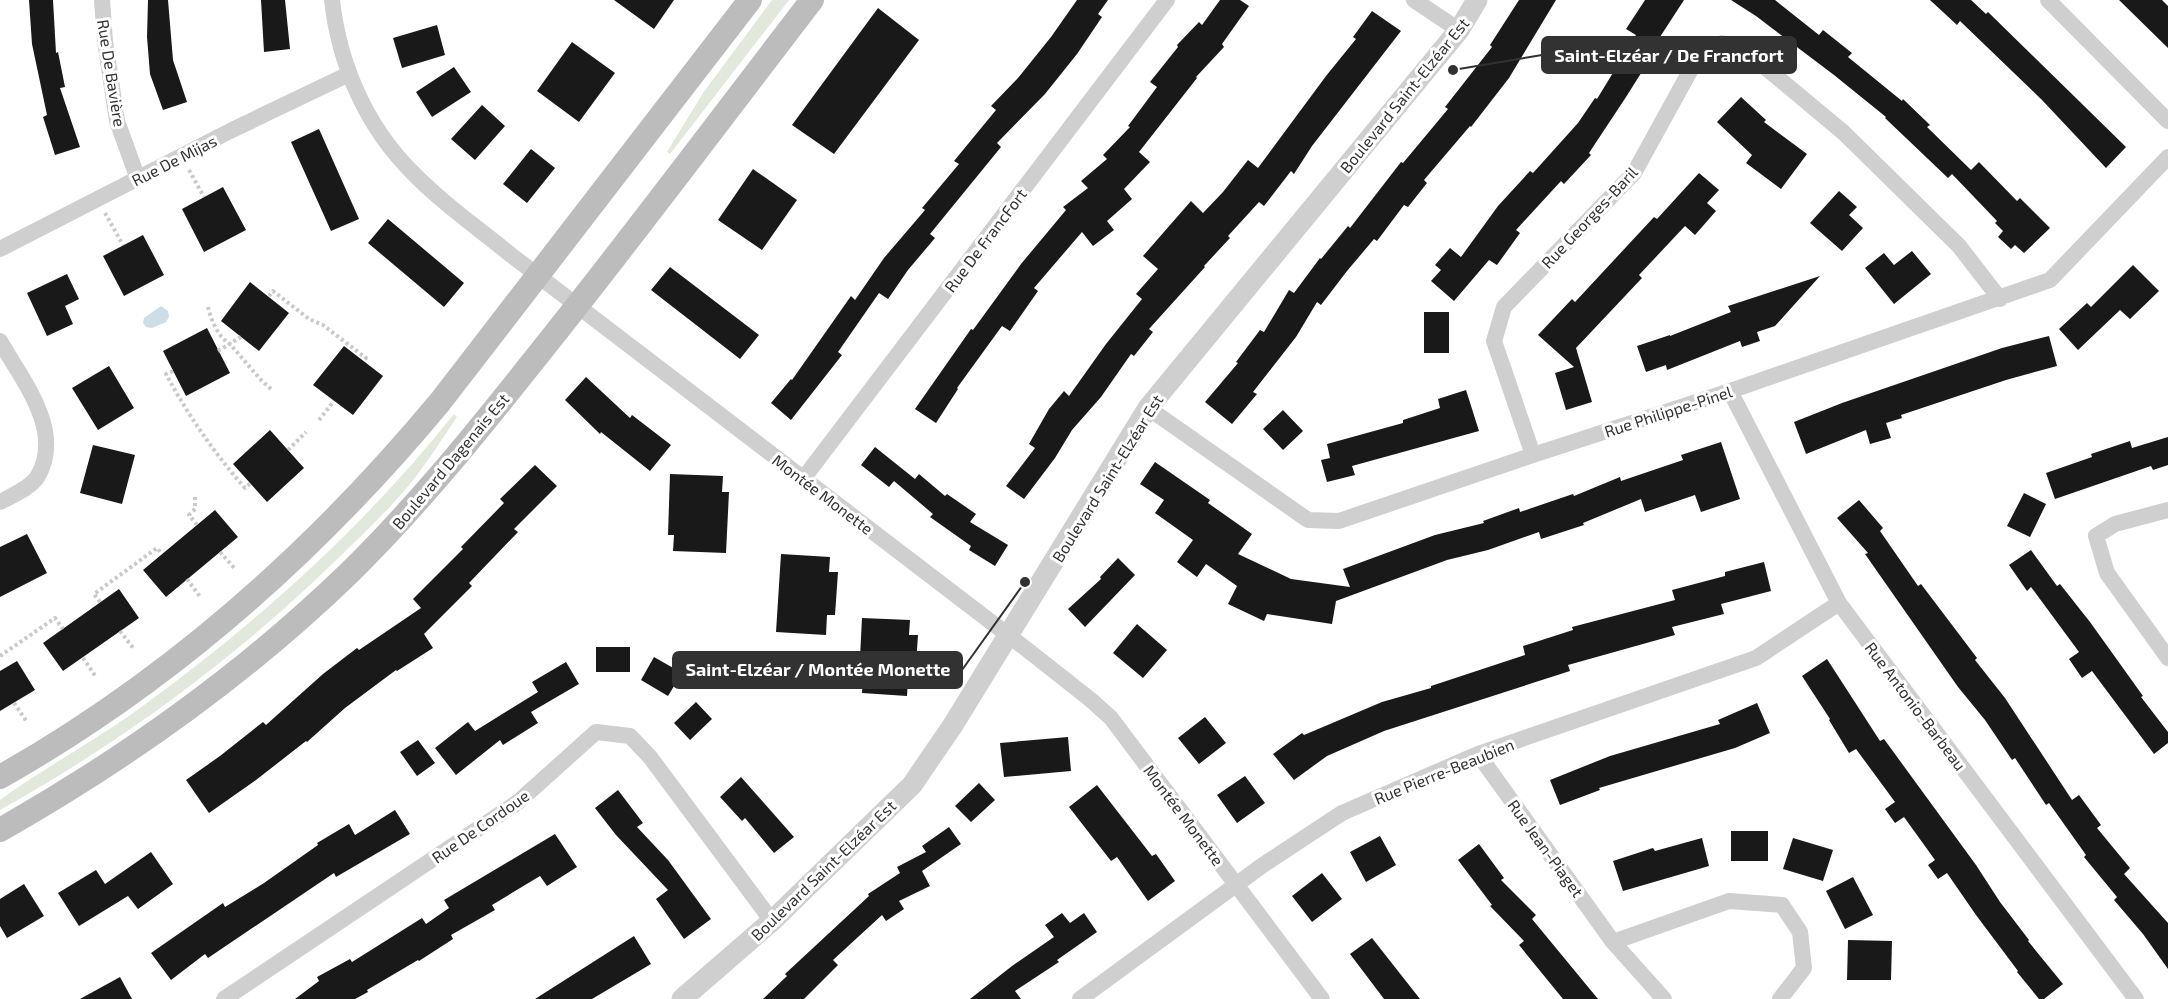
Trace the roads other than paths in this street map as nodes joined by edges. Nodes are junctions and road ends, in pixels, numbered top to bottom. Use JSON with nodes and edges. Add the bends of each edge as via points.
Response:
{"nodes":[{"id":1,"x":102,"y":0,"type":"edge"},
{"id":2,"x":332,"y":0,"type":"edge"},
{"id":3,"x":750,"y":0,"type":"edge"},
{"id":4,"x":812,"y":0,"type":"edge"},
{"id":5,"x":1167,"y":0,"type":"edge"},
{"id":6,"x":1414,"y":0,"type":"edge"},
{"id":7,"x":1477,"y":0,"type":"edge"},
{"id":8,"x":2048,"y":0,"type":"edge"},
{"id":9,"x":1459,"y":30,"type":"junction"},
{"id":10,"x":349,"y":74,"type":"junction"},
{"id":11,"x":2168,"y":121,"type":"edge"},
{"id":12,"x":2168,"y":158,"type":"edge"},
{"id":13,"x":138,"y":179,"type":"junction"},
{"id":14,"x":0,"y":249,"type":"edge"},
{"id":15,"x":538,"y":276,"type":"junction"},
{"id":16,"x":2000,"y":299,"type":"junction"},
{"id":17,"x":577,"y":306,"type":"junction"},
{"id":18,"x":0,"y":341,"type":"edge"},
{"id":19,"x":1730,"y":391,"type":"junction"},
{"id":20,"x":1148,"y":408,"type":"junction"},
{"id":21,"x":1533,"y":455,"type":"junction"},
{"id":22,"x":803,"y":479,"type":"junction"},
{"id":23,"x":0,"y":502,"type":"edge"},
{"id":24,"x":2168,"y":510,"type":"edge"},
{"id":25,"x":1839,"y":603,"type":"junction"},
{"id":26,"x":1008,"y":636,"type":"junction"},
{"id":27,"x":2168,"y":658,"type":"edge"},
{"id":28,"x":1478,"y":754,"type":"junction"},
{"id":29,"x":0,"y":777,"type":"edge"},
{"id":30,"x":0,"y":830,"type":"edge"},
{"id":31,"x":1237,"y":884,"type":"junction"},
{"id":32,"x":772,"y":921,"type":"junction"},
{"id":33,"x":1613,"y":942,"type":"junction"},
{"id":34,"x":224,"y":999,"type":"edge"},
{"id":35,"x":682,"y":999,"type":"edge"},
{"id":36,"x":1080,"y":999,"type":"edge"},
{"id":37,"x":1322,"y":999,"type":"edge"},
{"id":38,"x":1664,"y":999,"type":"edge"},
{"id":39,"x":1780,"y":999,"type":"edge"},
{"id":40,"x":2136,"y":999,"type":"edge"}],
"edges":[{"from":1,"to":13,"type":"street","name":"Rue De Bavière","via":[[117,121]]},
{"from":2,"to":10,"type":"street","name":"Montée Monette"},
{"from":3,"to":15,"type":"main road"},
{"from":4,"to":17,"type":"main road","name":"Boulevard Dagenais Est"},
{"from":5,"to":22,"type":"street","name":"Rue De FrancFort"},
{"from":6,"to":9,"type":"street"},
{"from":7,"to":9,"type":"street","name":"Boulevard Saint-Elzéar Est"},
{"from":8,"to":11,"type":"street"},
{"from":9,"to":20,"type":"street","name":"Boulevard Saint-Elzéar Est"},
{"from":10,"to":13,"type":"street","name":"Rue De Mijas"},
{"from":10,"to":15,"type":"street","name":"Montée Monette","via":[[376,126],[412,173]]},
{"from":12,"to":16,"type":"street","name":"Rue Philippe-Pinel","via":[[2050,280]]},
{"from":13,"to":14,"type":"street","name":"Rue De Mijas"},
{"from":15,"to":17,"type":"street","name":"Montée Monette"},
{"from":15,"to":29,"type":"main road","via":[[390,461],[275,578],[129,695]]},
{"from":16,"to":19,"type":"street","name":"Rue Philippe-Pinel"},
{"from":16,"to":21,"type":"street","name":"Rue Georges-Baril","via":[[1959,246],[1844,133],[1747,52],[1722,43],[1695,62],[1634,173],[1504,307],[1494,341]]},
{"from":17,"to":22,"type":"street","name":"Montée Monette"},
{"from":17,"to":30,"type":"main road","name":"Boulevard Dagenais Est","via":[[410,511],[305,614],[240,669],[124,755]]},
{"from":18,"to":23,"type":"street","via":[[42,415],[46,449],[37,477]]},
{"from":19,"to":21,"type":"street","name":"Rue Philippe-Pinel"},
{"from":19,"to":25,"type":"street","name":"Rue Antonio-Barbeau"},
{"from":20,"to":21,"type":"street","name":"Rue Philippe-Pinel","via":[[1308,520],[1339,521]]},
{"from":20,"to":26,"type":"street","name":"Boulevard Saint-Elzéar Est"},
{"from":22,"to":26,"type":"street","name":"Montée Monette"},
{"from":24,"to":27,"type":"street","via":[[2115,524],[2096,536],[2107,573]]},
{"from":25,"to":28,"type":"street","name":"Rue Pierre-Beaubien","via":[[1756,658]]},
{"from":25,"to":40,"type":"street","name":"Rue Antonio-Barbeau"},
{"from":26,"to":31,"type":"street","name":"Montée Monette","via":[[1111,718]]},
{"from":26,"to":32,"type":"street","name":"Boulevard Saint-Elzéar Est","via":[[912,785]]},
{"from":28,"to":31,"type":"street","name":"Rue Pierre-Beaubien","via":[[1342,813]]},
{"from":28,"to":33,"type":"street","name":"Rue Jean-Piaget"},
{"from":31,"to":36,"type":"street","name":"Rue Pierre-Beaubien"},
{"from":31,"to":37,"type":"street","name":"Montée Monette"},
{"from":32,"to":34,"type":"street","name":"Rue De Cordoue","via":[[650,757],[630,736],[596,732],[518,802]]},
{"from":32,"to":35,"type":"street","name":"Boulevard Saint-Elzéar Est"},
{"from":33,"to":38,"type":"street","name":"Rue Jean-Piaget"},
{"from":33,"to":39,"type":"street","via":[[1729,901],[1782,905],[1800,932],[1804,968]]}]}
